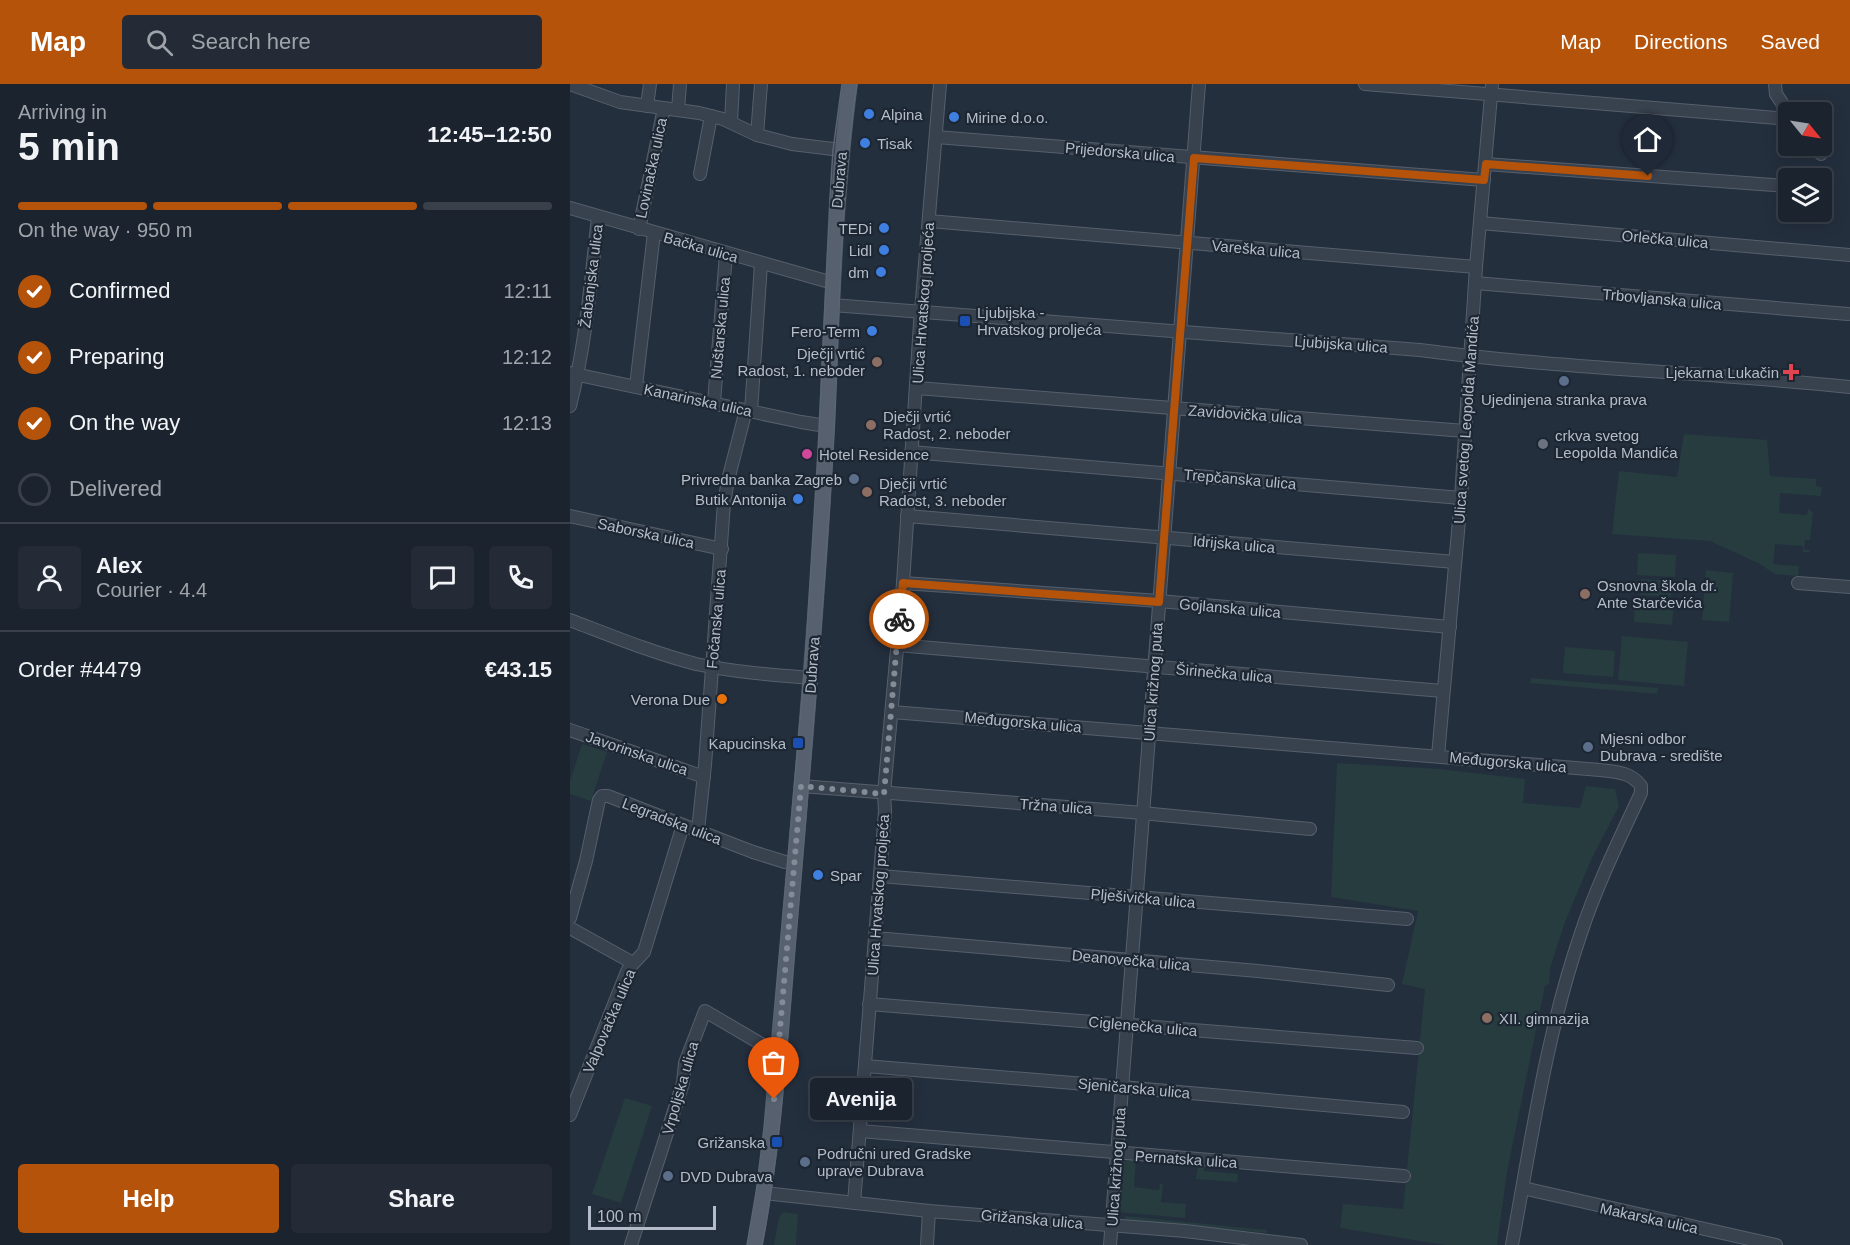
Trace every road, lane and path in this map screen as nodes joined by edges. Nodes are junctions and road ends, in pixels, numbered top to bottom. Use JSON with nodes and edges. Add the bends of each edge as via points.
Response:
{"nodes":[{"id":1,"x":570,"y":84,"type":"edge"},
{"id":2,"x":650,"y":84,"type":"edge"},
{"id":3,"x":680,"y":84,"type":"edge"},
{"id":4,"x":733,"y":84,"type":"edge"},
{"id":5,"x":761,"y":84,"type":"edge"},
{"id":6,"x":850,"y":84,"type":"edge"},
{"id":7,"x":940,"y":84,"type":"edge"},
{"id":8,"x":1199,"y":84,"type":"edge"},
{"id":9,"x":1365,"y":84,"type":"edge"},
{"id":10,"x":1774,"y":84,"type":"edge"},
{"id":11,"x":1491,"y":89,"type":"edge"},
{"id":12,"x":1781,"y":102,"type":"edge"},
{"id":13,"x":647,"y":106,"type":"junction"},
{"id":14,"x":664,"y":108,"type":"junction"},
{"id":15,"x":678,"y":110,"type":"junction"},
{"id":16,"x":711,"y":116,"type":"junction"},
{"id":17,"x":1778,"y":118,"type":"edge"},
{"id":18,"x":731,"y":122,"type":"junction"},
{"id":19,"x":757,"y":135,"type":"junction"},
{"id":20,"x":936,"y":137,"type":"junction"},
{"id":21,"x":841,"y":150,"type":"junction"},
{"id":22,"x":1194,"y":158,"type":"junction"},
{"id":23,"x":1486,"y":164,"type":"junction"},
{"id":24,"x":700,"y":174,"type":"dead end"},
{"id":25,"x":1484,"y":180,"type":"junction"},
{"id":26,"x":1778,"y":185,"type":"edge"},
{"id":27,"x":570,"y":208,"type":"edge"},
{"id":28,"x":598,"y":217,"type":"junction"},
{"id":29,"x":929,"y":221,"type":"junction"},
{"id":30,"x":1480,"y":223,"type":"junction"},
{"id":31,"x":639,"y":229,"type":"junction"},
{"id":32,"x":654,"y":233,"type":"junction"},
{"id":33,"x":1186,"y":243,"type":"junction"},
{"id":34,"x":726,"y":254,"type":"junction"},
{"id":35,"x":1850,"y":255,"type":"edge"},
{"id":36,"x":761,"y":264,"type":"junction"},
{"id":37,"x":1476,"y":267,"type":"junction"},
{"id":38,"x":833,"y":283,"type":"junction"},
{"id":39,"x":1475,"y":283,"type":"junction"},
{"id":40,"x":832,"y":305,"type":"junction"},
{"id":41,"x":921,"y":311,"type":"junction"},
{"id":42,"x":1848,"y":314,"type":"dead end"},
{"id":43,"x":1180,"y":332,"type":"junction"},
{"id":44,"x":1470,"y":357,"type":"junction"},
{"id":45,"x":574,"y":374,"type":"edge"},
{"id":46,"x":636,"y":386,"type":"junction"},
{"id":47,"x":1850,"y":387,"type":"edge"},
{"id":48,"x":917,"y":388,"type":"junction"},
{"id":49,"x":714,"y":402,"type":"junction"},
{"id":50,"x":570,"y":406,"type":"edge"},
{"id":51,"x":1174,"y":408,"type":"junction"},
{"id":52,"x":749,"y":410,"type":"junction"},
{"id":53,"x":826,"y":426,"type":"junction"},
{"id":54,"x":1465,"y":430,"type":"junction"},
{"id":55,"x":911,"y":452,"type":"junction"},
{"id":56,"x":1169,"y":473,"type":"junction"},
{"id":57,"x":1461,"y":498,"type":"junction"},
{"id":58,"x":570,"y":516,"type":"edge"},
{"id":59,"x":906,"y":516,"type":"junction"},
{"id":60,"x":1164,"y":538,"type":"junction"},
{"id":61,"x":722,"y":549,"type":"junction"},
{"id":62,"x":1455,"y":562,"type":"junction"},
{"id":63,"x":903,"y":583,"type":"junction"},
{"id":64,"x":1798,"y":583,"type":"dead end"},
{"id":65,"x":1850,"y":587,"type":"edge"},
{"id":66,"x":1159,"y":602,"type":"junction"},
{"id":67,"x":570,"y":620,"type":"edge"},
{"id":68,"x":1450,"y":627,"type":"junction"},
{"id":69,"x":896,"y":645,"type":"junction"},
{"id":70,"x":711,"y":667,"type":"junction"},
{"id":71,"x":1154,"y":667,"type":"junction"},
{"id":72,"x":811,"y":678,"type":"junction"},
{"id":73,"x":1443,"y":691,"type":"junction"},
{"id":74,"x":892,"y":712,"type":"junction"},
{"id":75,"x":570,"y":730,"type":"edge"},
{"id":76,"x":1149,"y":732,"type":"junction"},
{"id":77,"x":1438,"y":756,"type":"junction"},
{"id":78,"x":704,"y":777,"type":"junction"},
{"id":79,"x":801,"y":786,"type":"junction"},
{"id":80,"x":884,"y":794,"type":"junction"},
{"id":81,"x":1143,"y":814,"type":"junction"},
{"id":82,"x":683,"y":825,"type":"junction"},
{"id":83,"x":1310,"y":828,"type":"dead end"},
{"id":84,"x":698,"y":830,"type":"junction"},
{"id":85,"x":795,"y":863,"type":"junction"},
{"id":86,"x":880,"y":876,"type":"junction"},
{"id":87,"x":1136,"y":897,"type":"junction"},
{"id":88,"x":1407,"y":919,"type":"dead end"},
{"id":89,"x":570,"y":927,"type":"edge"},
{"id":90,"x":875,"y":938,"type":"junction"},
{"id":91,"x":1132,"y":961,"type":"junction"},
{"id":92,"x":633,"y":963,"type":"junction"},
{"id":93,"x":1388,"y":985,"type":"dead end"},
{"id":94,"x":869,"y":1004,"type":"junction"},
{"id":95,"x":1126,"y":1024,"type":"junction"},
{"id":96,"x":1417,"y":1048,"type":"dead end"},
{"id":97,"x":779,"y":1050,"type":"junction"},
{"id":98,"x":865,"y":1066,"type":"junction"},
{"id":99,"x":1122,"y":1087,"type":"junction"},
{"id":100,"x":1403,"y":1112,"type":"dead end"},
{"id":101,"x":570,"y":1115,"type":"edge"},
{"id":102,"x":860,"y":1131,"type":"junction"},
{"id":103,"x":1116,"y":1153,"type":"junction"},
{"id":104,"x":1404,"y":1176,"type":"dead end"},
{"id":105,"x":1523,"y":1188,"type":"junction"},
{"id":106,"x":764,"y":1193,"type":"junction"},
{"id":107,"x":854,"y":1203,"type":"junction"},
{"id":108,"x":929,"y":1211,"type":"junction"},
{"id":109,"x":1111,"y":1225,"type":"junction"},
{"id":110,"x":631,"y":1245,"type":"edge"},
{"id":111,"x":755,"y":1245,"type":"edge"},
{"id":112,"x":927,"y":1245,"type":"edge"},
{"id":113,"x":1110,"y":1245,"type":"edge"},
{"id":114,"x":1301,"y":1245,"type":"edge"},
{"id":115,"x":1512,"y":1245,"type":"edge"},
{"id":116,"x":1776,"y":1245,"type":"edge"}],
"edges":[{"from":1,"to":13,"type":"street","via":[[608,99]]},
{"from":2,"to":13,"type":"street"},
{"from":3,"to":15,"type":"street","name":"Lovinačka ulica"},
{"from":4,"to":18,"type":"street"},
{"from":5,"to":19,"type":"street"},
{"from":6,"to":21,"type":"main road","name":"Dubrava"},
{"from":7,"to":20,"type":"street","name":"Ulica Hrvatskog proljeća"},
{"from":8,"to":22,"type":"street","name":"Ulica križnog puta"},
{"from":9,"to":11,"type":"street"},
{"from":10,"to":12,"type":"street"},
{"from":11,"to":17,"type":"street"},
{"from":11,"to":23,"type":"street","name":"Ulica svetog Leopolda Mandića"},
{"from":13,"to":14,"type":"street"},
{"from":14,"to":15,"type":"street"},
{"from":14,"to":31,"type":"street","name":"Lovinačka ulica"},
{"from":15,"to":16,"type":"street"},
{"from":16,"to":18,"type":"street"},
{"from":16,"to":24,"type":"street"},
{"from":18,"to":19,"type":"street"},
{"from":19,"to":21,"type":"street"},
{"from":20,"to":22,"type":"street","name":"Prijedorska ulica"},
{"from":20,"to":29,"type":"street","name":"Ulica Hrvatskog proljeća"},
{"from":21,"to":38,"type":"main road","name":"Dubrava"},
{"from":22,"to":25,"type":"street","name":"Prijedorska ulica"},
{"from":22,"to":33,"type":"street","name":"Ulica križnog puta"},
{"from":23,"to":25,"type":"street","name":"Ulica svetog Leopolda Mandića"},
{"from":23,"to":26,"type":"street"},
{"from":25,"to":30,"type":"street","name":"Ulica svetog Leopolda Mandića"},
{"from":27,"to":28,"type":"street","name":"Bačka ulica"},
{"from":28,"to":31,"type":"street","name":"Bačka ulica"},
{"from":28,"to":45,"type":"street","name":"Žabanjska ulica"},
{"from":29,"to":33,"type":"street","name":"Vareška ulica"},
{"from":29,"to":41,"type":"street","name":"Ulica Hrvatskog proljeća"},
{"from":30,"to":35,"type":"street","name":"Orlečka ulica"},
{"from":30,"to":37,"type":"street","name":"Ulica svetog Leopolda Mandića"},
{"from":31,"to":32,"type":"street","name":"Bačka ulica"},
{"from":32,"to":34,"type":"street","name":"Bačka ulica"},
{"from":32,"to":46,"type":"street"},
{"from":33,"to":37,"type":"street","name":"Vareška ulica"},
{"from":33,"to":43,"type":"street","name":"Ulica križnog puta"},
{"from":34,"to":36,"type":"street","name":"Bačka ulica"},
{"from":34,"to":49,"type":"street","name":"Nuštarska ulica"},
{"from":36,"to":38,"type":"street","name":"Bačka ulica"},
{"from":36,"to":52,"type":"street","name":"Fočanska ulica"},
{"from":37,"to":39,"type":"street","name":"Ulica svetog Leopolda Mandića"},
{"from":38,"to":40,"type":"main road","name":"Dubrava"},
{"from":39,"to":42,"type":"street","name":"Trbovljanska ulica"},
{"from":39,"to":44,"type":"street","name":"Ulica svetog Leopolda Mandića"},
{"from":40,"to":41,"type":"street","name":"Ljubijska ulica"},
{"from":40,"to":53,"type":"main road","name":"Dubrava"},
{"from":41,"to":43,"type":"street","name":"Ljubijska ulica"},
{"from":41,"to":48,"type":"street","name":"Ulica Hrvatskog proljeća"},
{"from":43,"to":44,"type":"street","name":"Ljubijska ulica"},
{"from":43,"to":51,"type":"street","name":"Ulica križnog puta"},
{"from":44,"to":47,"type":"street","name":"Ljubijska ulica"},
{"from":44,"to":54,"type":"street","name":"Ulica svetog Leopolda Mandića"},
{"from":45,"to":46,"type":"street","name":"Kanarinska ulica"},
{"from":45,"to":50,"type":"street","name":"Žabanjska ulica"},
{"from":46,"to":49,"type":"street","name":"Kanarinska ulica"},
{"from":48,"to":51,"type":"street","name":"Zavidovička ulica"},
{"from":48,"to":55,"type":"street","name":"Ulica Hrvatskog proljeća"},
{"from":49,"to":52,"type":"street","name":"Kanarinska ulica"},
{"from":51,"to":54,"type":"street","name":"Zavidovička ulica"},
{"from":51,"to":56,"type":"street","name":"Ulica križnog puta"},
{"from":52,"to":53,"type":"street","name":"Kanarinska ulica"},
{"from":52,"to":61,"type":"street","name":"Fočanska ulica","via":[[728,480]]},
{"from":53,"to":72,"type":"main road","name":"Dubrava"},
{"from":54,"to":57,"type":"street","name":"Ulica svetog Leopolda Mandića"},
{"from":55,"to":56,"type":"street","name":"Trepčanska ulica"},
{"from":55,"to":59,"type":"street","name":"Ulica Hrvatskog proljeća"},
{"from":56,"to":57,"type":"street","name":"Trepčanska ulica"},
{"from":56,"to":60,"type":"street","name":"Ulica križnog puta"},
{"from":57,"to":62,"type":"street","name":"Ulica svetog Leopolda Mandića"},
{"from":58,"to":61,"type":"street","name":"Saborska ulica"},
{"from":59,"to":60,"type":"street","name":"Idrijska ulica"},
{"from":59,"to":63,"type":"street","name":"Ulica Hrvatskog proljeća"},
{"from":60,"to":62,"type":"street","name":"Idrijska ulica"},
{"from":60,"to":66,"type":"street","name":"Ulica križnog puta"},
{"from":61,"to":70,"type":"street","name":"Fočanska ulica"},
{"from":62,"to":68,"type":"street","name":"Ulica svetog Leopolda Mandića"},
{"from":63,"to":66,"type":"street","name":"Gojlanska ulica"},
{"from":63,"to":69,"type":"street","name":"Ulica Hrvatskog proljeća"},
{"from":64,"to":65,"type":"street"},
{"from":66,"to":68,"type":"street","name":"Gojlanska ulica"},
{"from":66,"to":71,"type":"street","name":"Ulica križnog puta"},
{"from":67,"to":70,"type":"street","via":[[666,656]]},
{"from":68,"to":73,"type":"street","name":"Ulica svetog Leopolda Mandića"},
{"from":69,"to":71,"type":"street","name":"Širinečka ulica"},
{"from":69,"to":74,"type":"street","name":"Ulica Hrvatskog proljeća"},
{"from":70,"to":72,"type":"street"},
{"from":70,"to":78,"type":"street","name":"Fočanska ulica"},
{"from":71,"to":73,"type":"street","name":"Širinečka ulica"},
{"from":71,"to":76,"type":"street","name":"Ulica križnog puta"},
{"from":72,"to":79,"type":"main road","name":"Dubrava"},
{"from":73,"to":77,"type":"street","name":"Ulica svetog Leopolda Mandića"},
{"from":74,"to":76,"type":"street","name":"Međugorska ulica"},
{"from":74,"to":80,"type":"street","name":"Ulica Hrvatskog proljeća"},
{"from":75,"to":78,"type":"street","name":"Javorinska ulica"},
{"from":76,"to":77,"type":"street","name":"Međugorska ulica"},
{"from":76,"to":81,"type":"street","name":"Ulica križnog puta"},
{"from":77,"to":105,"type":"street","name":"Međugorska ulica","via":[[1600,770],[1629,775],[1641,786],[1608,862],[1568,974],[1553,1030]]},
{"from":78,"to":84,"type":"street","name":"Fočanska ulica"},
{"from":79,"to":80,"type":"street","name":"Tržna ulica"},
{"from":79,"to":85,"type":"main road","name":"Dubrava"},
{"from":80,"to":81,"type":"street","name":"Tržna ulica"},
{"from":80,"to":86,"type":"street","name":"Ulica Hrvatskog proljeća"},
{"from":81,"to":83,"type":"street","name":"Tržna ulica"},
{"from":81,"to":87,"type":"street","name":"Ulica križnog puta"},
{"from":82,"to":84,"type":"street","name":"Legradska ulica"},
{"from":82,"to":89,"type":"street","name":"Legradska ulica","via":[[602,796]]},
{"from":82,"to":92,"type":"street","name":"Valpovačka ulica","via":[[644,952]]},
{"from":84,"to":85,"type":"street","name":"Legradska ulica"},
{"from":85,"to":97,"type":"main road","name":"Dubrava"},
{"from":86,"to":87,"type":"street","name":"Plješivička ulica"},
{"from":86,"to":90,"type":"street","name":"Ulica Hrvatskog proljeća"},
{"from":87,"to":88,"type":"street","name":"Plješivička ulica"},
{"from":87,"to":91,"type":"street","name":"Ulica križnog puta"},
{"from":89,"to":92,"type":"street"},
{"from":90,"to":91,"type":"street","name":"Deanovečka ulica"},
{"from":90,"to":94,"type":"street","name":"Ulica Hrvatskog proljeća"},
{"from":91,"to":93,"type":"street","name":"Deanovečka ulica"},
{"from":91,"to":95,"type":"street","name":"Ulica križnog puta"},
{"from":92,"to":101,"type":"street","name":"Valpovačka ulica"},
{"from":94,"to":95,"type":"street","name":"Ciglenečka ulica"},
{"from":94,"to":98,"type":"street","name":"Ulica Hrvatskog proljeća"},
{"from":95,"to":96,"type":"street","name":"Ciglenečka ulica"},
{"from":95,"to":99,"type":"street","name":"Ulica križnog puta"},
{"from":97,"to":106,"type":"main road","name":"Dubrava"},
{"from":97,"to":110,"type":"street","name":"Vrpoljska ulica","via":[[705,1011],[684,1063],[683,1083]]},
{"from":98,"to":99,"type":"street","name":"Sjeničarska ulica"},
{"from":98,"to":102,"type":"street","name":"Ulica Hrvatskog proljeća"},
{"from":99,"to":100,"type":"street","name":"Sjeničarska ulica"},
{"from":99,"to":103,"type":"street","name":"Ulica križnog puta"},
{"from":102,"to":103,"type":"street","name":"Pernatska ulica"},
{"from":102,"to":107,"type":"street","name":"Ulica Hrvatskog proljeća"},
{"from":103,"to":104,"type":"street","name":"Pernatska ulica"},
{"from":103,"to":109,"type":"street","name":"Ulica križnog puta"},
{"from":105,"to":115,"type":"street","name":"Međugorska ulica"},
{"from":105,"to":116,"type":"street","name":"Makarska ulica"},
{"from":106,"to":107,"type":"street","name":"Grižanska ulica"},
{"from":106,"to":111,"type":"main road","name":"Dubrava"},
{"from":107,"to":108,"type":"street","name":"Grižanska ulica"},
{"from":108,"to":109,"type":"street","name":"Grižanska ulica"},
{"from":108,"to":112,"type":"street"},
{"from":109,"to":113,"type":"street","name":"Ulica križnog puta"},
{"from":109,"to":114,"type":"street","name":"Grižanska ulica"}]}
